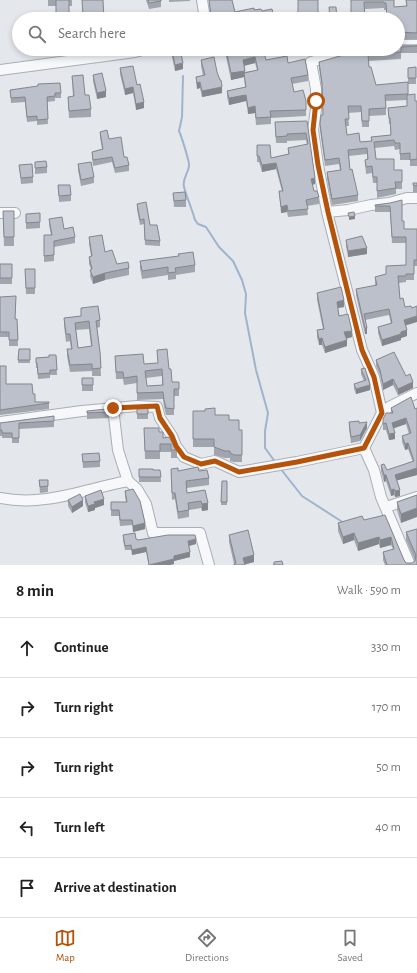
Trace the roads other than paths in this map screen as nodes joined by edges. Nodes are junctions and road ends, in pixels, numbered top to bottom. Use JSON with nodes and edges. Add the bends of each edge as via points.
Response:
{"nodes":[{"id":1,"x":202,"y":0,"type":"edge"},
{"id":2,"x":204,"y":12,"type":"edge"},
{"id":3,"x":405,"y":45,"type":"edge"},
{"id":4,"x":417,"y":45,"type":"edge"},
{"id":5,"x":107,"y":56,"type":"edge"},
{"id":6,"x":331,"y":56,"type":"edge"},
{"id":7,"x":0,"y":70,"type":"edge"},
{"id":8,"x":417,"y":198,"type":"edge"},
{"id":9,"x":328,"y":212,"type":"junction"},
{"id":10,"x":0,"y":213,"type":"edge"},
{"id":11,"x":15,"y":213,"type":"edge"},
{"id":12,"x":417,"y":393,"type":"edge"},
{"id":13,"x":113,"y":408,"type":"junction"},
{"id":14,"x":382,"y":413,"type":"junction"},
{"id":15,"x":0,"y":422,"type":"edge"},
{"id":16,"x":364,"y":448,"type":"junction"},
{"id":17,"x":128,"y":480,"type":"junction"},
{"id":18,"x":417,"y":497,"type":"edge"},
{"id":19,"x":0,"y":498,"type":"edge"},
{"id":20,"x":386,"y":507,"type":"junction"},
{"id":21,"x":209,"y":565,"type":"edge"},
{"id":22,"x":410,"y":565,"type":"edge"}],
"edges":[{"from":1,"to":2,"type":"street"},
{"from":3,"to":4,"type":"street"},
{"from":5,"to":7,"type":"street"},
{"from":6,"to":9,"type":"street","via":[[311,62],[316,89],[313,130]]},
{"from":8,"to":9,"type":"street"},
{"from":9,"to":14,"type":"street","via":[[362,350],[374,377]]},
{"from":10,"to":11,"type":"street"},
{"from":12,"to":14,"type":"street"},
{"from":13,"to":15,"type":"street"},
{"from":13,"to":16,"type":"street","via":[[157,406],[160,418],[184,457],[201,464],[215,461],[239,472]]},
{"from":13,"to":17,"type":"street","via":[[118,450]]},
{"from":14,"to":16,"type":"street"},
{"from":16,"to":20,"type":"street"},
{"from":17,"to":19,"type":"street","via":[[59,498]]},
{"from":17,"to":21,"type":"street","via":[[146,504],[153,533],[200,534]]},
{"from":18,"to":20,"type":"street"},
{"from":20,"to":22,"type":"street"}]}
